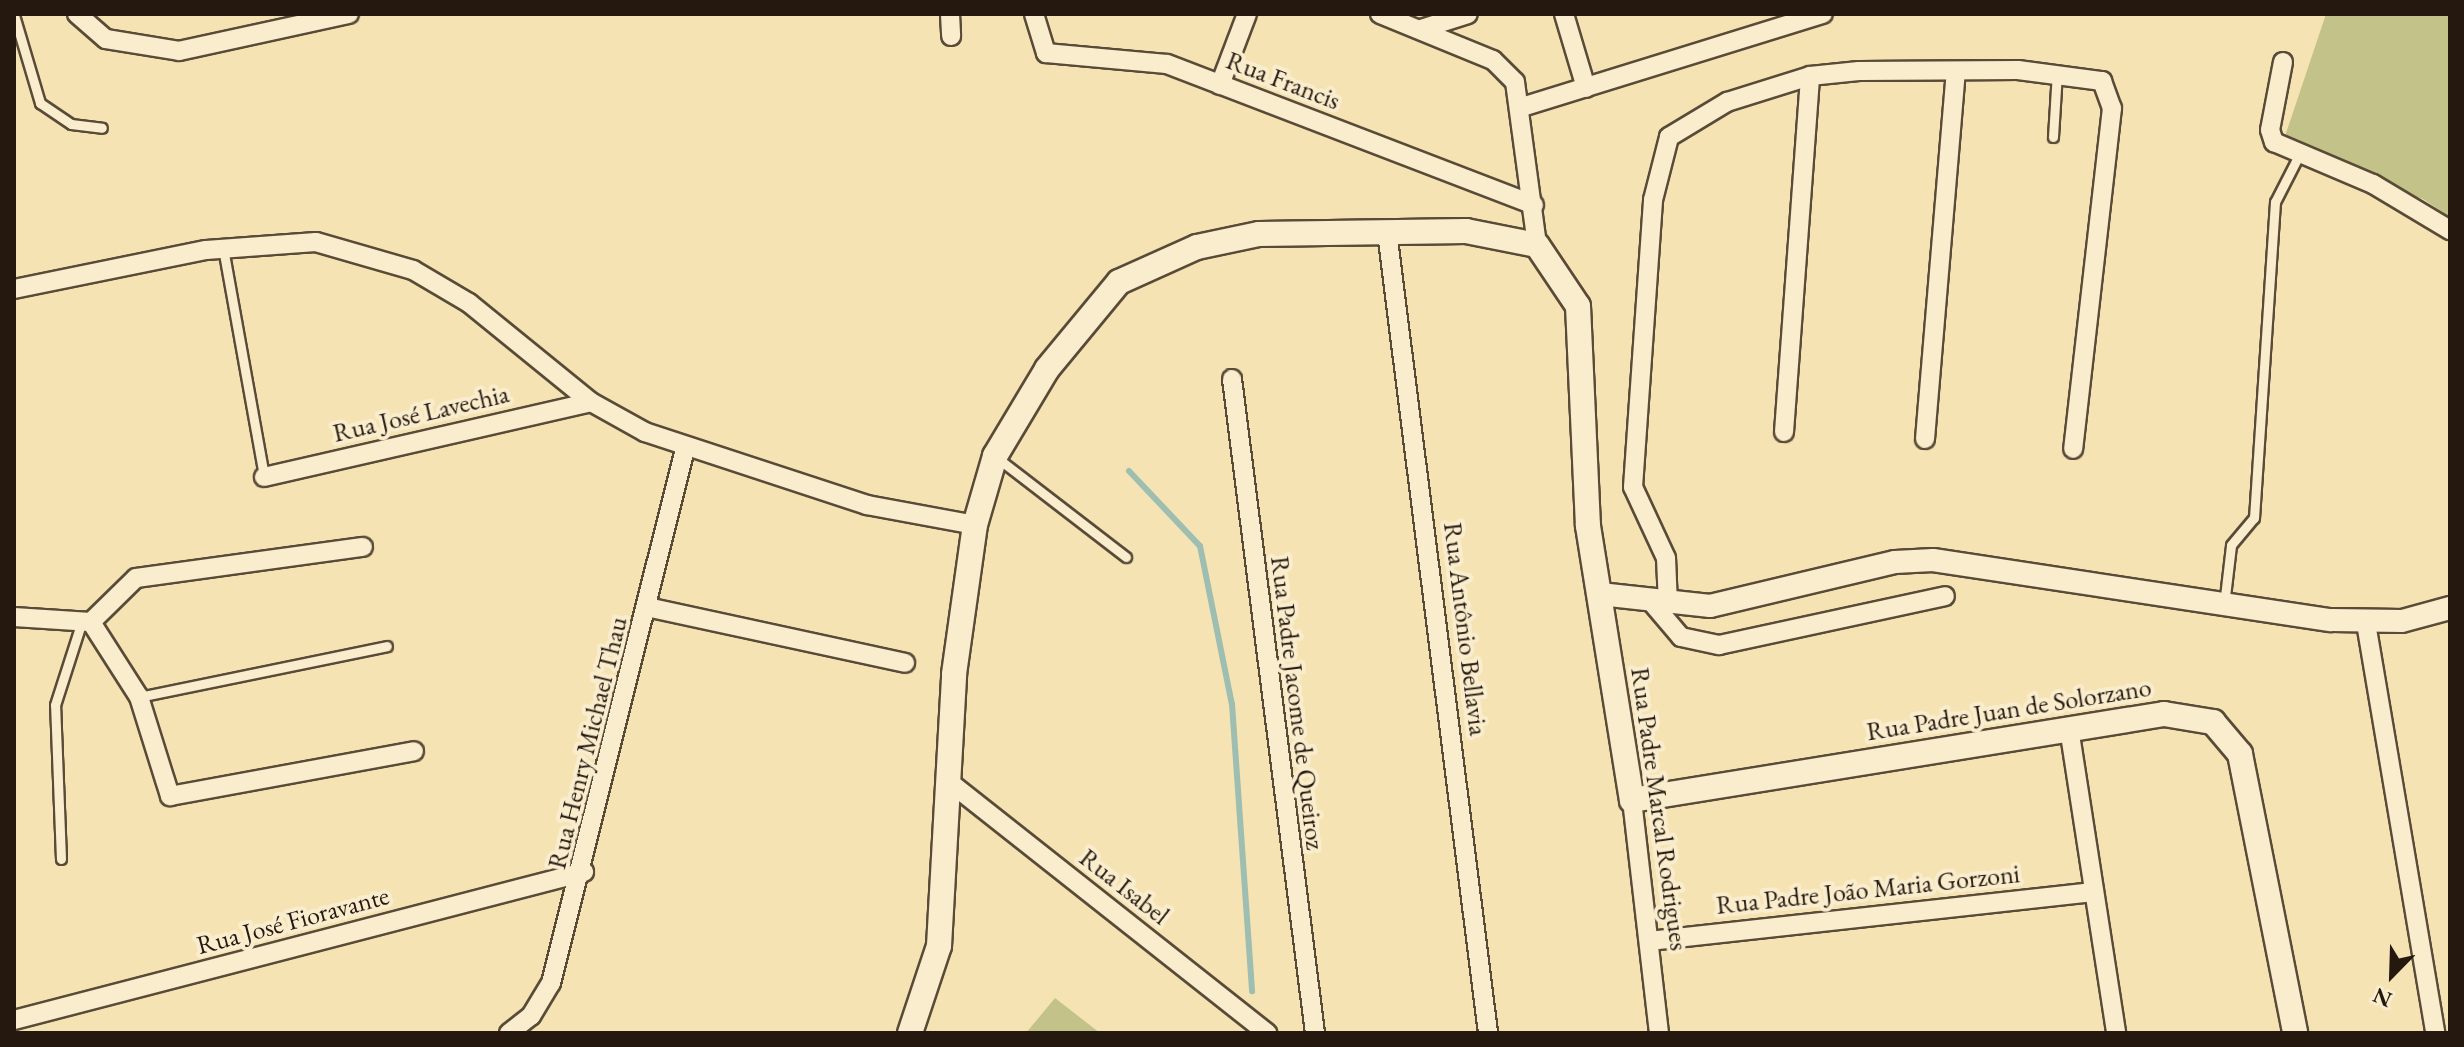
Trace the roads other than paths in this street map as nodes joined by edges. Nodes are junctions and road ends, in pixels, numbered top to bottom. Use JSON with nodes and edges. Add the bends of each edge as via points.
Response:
{"nodes":[{"id":1,"x":77,"y":14,"type":"edge"},
{"id":2,"x":349,"y":14,"type":"edge"},
{"id":3,"x":950,"y":14,"type":"edge"},
{"id":4,"x":1034,"y":14,"type":"edge"},
{"id":5,"x":1247,"y":14,"type":"edge"},
{"id":6,"x":1380,"y":14,"type":"edge"},
{"id":7,"x":1468,"y":14,"type":"edge"},
{"id":8,"x":1564,"y":14,"type":"edge"},
{"id":9,"x":14,"y":15,"type":"edge"},
{"id":10,"x":1812,"y":15,"type":"edge"},
{"id":11,"x":1421,"y":29,"type":"junction"},
{"id":12,"x":951,"y":36,"type":"dead end"},
{"id":13,"x":2283,"y":62,"type":"dead end"},
{"id":14,"x":1956,"y":71,"type":"junction"},
{"id":15,"x":2057,"y":72,"type":"junction"},
{"id":16,"x":1810,"y":76,"type":"junction"},
{"id":17,"x":1220,"y":85,"type":"junction"},
{"id":18,"x":1586,"y":88,"type":"junction"},
{"id":19,"x":1522,"y":107,"type":"junction"},
{"id":20,"x":102,"y":128,"type":"dead end"},
{"id":21,"x":2053,"y":137,"type":"dead end"},
{"id":22,"x":2299,"y":155,"type":"junction"},
{"id":23,"x":1534,"y":205,"type":"junction"},
{"id":24,"x":2450,"y":230,"type":"edge"},
{"id":25,"x":1387,"y":232,"type":"junction"},
{"id":26,"x":1537,"y":245,"type":"junction"},
{"id":27,"x":222,"y":248,"type":"junction"},
{"id":28,"x":14,"y":289,"type":"edge"},
{"id":29,"x":1232,"y":379,"type":"dead end"},
{"id":30,"x":591,"y":402,"type":"junction"},
{"id":31,"x":1784,"y":432,"type":"dead end"},
{"id":32,"x":1925,"y":439,"type":"dead end"},
{"id":33,"x":685,"y":449,"type":"junction"},
{"id":34,"x":2073,"y":449,"type":"dead end"},
{"id":35,"x":995,"y":456,"type":"junction"},
{"id":36,"x":264,"y":477,"type":"joint"},
{"id":37,"x":975,"y":525,"type":"junction"},
{"id":38,"x":363,"y":547,"type":"dead end"},
{"id":39,"x":1126,"y":557,"type":"dead end"},
{"id":40,"x":1600,"y":594,"type":"junction"},
{"id":41,"x":1945,"y":596,"type":"dead end"},
{"id":42,"x":1660,"y":605,"type":"junction"},
{"id":43,"x":647,"y":607,"type":"junction"},
{"id":44,"x":2224,"y":608,"type":"junction"},
{"id":45,"x":2450,"y":608,"type":"edge"},
{"id":46,"x":14,"y":617,"type":"edge"},
{"id":47,"x":87,"y":621,"type":"junction"},
{"id":48,"x":2366,"y":623,"type":"junction"},
{"id":49,"x":387,"y":646,"type":"dead end"},
{"id":50,"x":905,"y":663,"type":"dead end"},
{"id":51,"x":139,"y":697,"type":"junction"},
{"id":52,"x":2069,"y":728,"type":"junction"},
{"id":53,"x":414,"y":751,"type":"dead end"},
{"id":54,"x":948,"y":781,"type":"junction"},
{"id":55,"x":1632,"y":800,"type":"junction"},
{"id":56,"x":61,"y":859,"type":"dead end"},
{"id":57,"x":584,"y":872,"type":"junction"},
{"id":58,"x":2093,"y":892,"type":"junction"},
{"id":59,"x":1649,"y":941,"type":"junction"},
{"id":60,"x":14,"y":1020,"type":"edge"},
{"id":61,"x":509,"y":1033,"type":"edge"},
{"id":62,"x":910,"y":1033,"type":"edge"},
{"id":63,"x":1267,"y":1033,"type":"edge"},
{"id":64,"x":1315,"y":1033,"type":"edge"},
{"id":65,"x":1488,"y":1033,"type":"edge"},
{"id":66,"x":1659,"y":1033,"type":"edge"},
{"id":67,"x":2116,"y":1033,"type":"edge"},
{"id":68,"x":2295,"y":1033,"type":"edge"},
{"id":69,"x":2435,"y":1033,"type":"edge"}],
"edges":[{"from":1,"to":2,"type":"street","via":[[106,39],[179,51]]},
{"from":3,"to":12,"type":"street"},
{"from":4,"to":17,"type":"street","name":"Rua Francis","via":[[1046,53],[1149,60]]},
{"from":5,"to":17,"type":"street"},
{"from":6,"to":11,"type":"street"},
{"from":7,"to":11,"type":"street"},
{"from":8,"to":18,"type":"street"},
{"from":9,"to":20,"type":"lane","via":[[40,103],[71,124]]},
{"from":10,"to":18,"type":"street"},
{"from":11,"to":19,"type":"street","via":[[1493,60],[1515,82]]},
{"from":13,"to":22,"type":"street","via":[[2270,130],[2274,142]]},
{"from":14,"to":15,"type":"street"},
{"from":14,"to":16,"type":"street"},
{"from":14,"to":32,"type":"street"},
{"from":15,"to":21,"type":"lane"},
{"from":15,"to":34,"type":"street","via":[[2102,81],[2112,108]]},
{"from":16,"to":31,"type":"street"},
{"from":16,"to":42,"type":"street","via":[[1685,123],[1669,137],[1658,163],[1633,487],[1666,558]]},
{"from":17,"to":23,"type":"street","name":"Rua Francis"},
{"from":18,"to":19,"type":"street"},
{"from":19,"to":23,"type":"street"},
{"from":22,"to":24,"type":"street","via":[[2373,184]]},
{"from":22,"to":44,"type":"lane","via":[[2275,202],[2254,518],[2231,545]]},
{"from":23,"to":26,"type":"street"},
{"from":25,"to":26,"type":"main road","via":[[1466,231]]},
{"from":25,"to":35,"type":"main road","via":[[1225,239],[1119,282],[1061,348]]},
{"from":25,"to":65,"type":"street","name":"Rua Antônio Bellavia"},
{"from":26,"to":40,"type":"main road","name":"Rua Padre Marcal Rodrigues","via":[[1578,306],[1588,526]]},
{"from":27,"to":28,"type":"street"},
{"from":27,"to":30,"type":"street","via":[[316,242],[413,270],[469,303]]},
{"from":27,"to":36,"type":"lane"},
{"from":29,"to":64,"type":"street","name":"Rua Padre Jacome de Queiroz"},
{"from":30,"to":33,"type":"street"},
{"from":30,"to":36,"type":"street","name":"Rua José Lavechia"},
{"from":33,"to":37,"type":"street","via":[[867,505]]},
{"from":33,"to":43,"type":"street","name":"Rua Henry Michael Thau"},
{"from":35,"to":37,"type":"main road"},
{"from":35,"to":39,"type":"lane"},
{"from":37,"to":54,"type":"main road"},
{"from":38,"to":47,"type":"street","via":[[136,578]]},
{"from":40,"to":42,"type":"street"},
{"from":40,"to":55,"type":"main road","name":"Rua Padre Marcal Rodrigues"},
{"from":41,"to":42,"type":"street","via":[[1719,645],[1681,637]]},
{"from":42,"to":44,"type":"street","via":[[1736,602],[1895,562],[1933,560]]},
{"from":43,"to":50,"type":"street"},
{"from":43,"to":57,"type":"street","name":"Rua Henry Michael Thau"},
{"from":44,"to":48,"type":"street"},
{"from":45,"to":48,"type":"street"},
{"from":46,"to":47,"type":"street"},
{"from":47,"to":51,"type":"street"},
{"from":47,"to":56,"type":"lane","via":[[55,705]]},
{"from":48,"to":69,"type":"street"},
{"from":49,"to":51,"type":"lane"},
{"from":51,"to":53,"type":"street","via":[[171,802]]},
{"from":52,"to":55,"type":"main road","name":"Rua Padre Juan de Solorzano"},
{"from":52,"to":58,"type":"street"},
{"from":52,"to":68,"type":"main road","name":"Rua Padre Juan de Solorzano","via":[[2164,714],[2213,722],[2230,734]]},
{"from":54,"to":62,"type":"main road","via":[[939,946]]},
{"from":54,"to":63,"type":"street","name":"Rua Isabel"},
{"from":55,"to":59,"type":"street","name":"Rua Padre Marcal Rodrigues"},
{"from":57,"to":60,"type":"street","name":"Rua José Fioravante"},
{"from":57,"to":61,"type":"street","name":"Rua Henry Michael Thau","via":[[551,983],[531,1016]]},
{"from":58,"to":59,"type":"street","name":"Rua Padre João Maria Gorzoni"},
{"from":58,"to":67,"type":"street"},
{"from":59,"to":66,"type":"street","name":"Rua Padre Marcal Rodrigues"}]}
